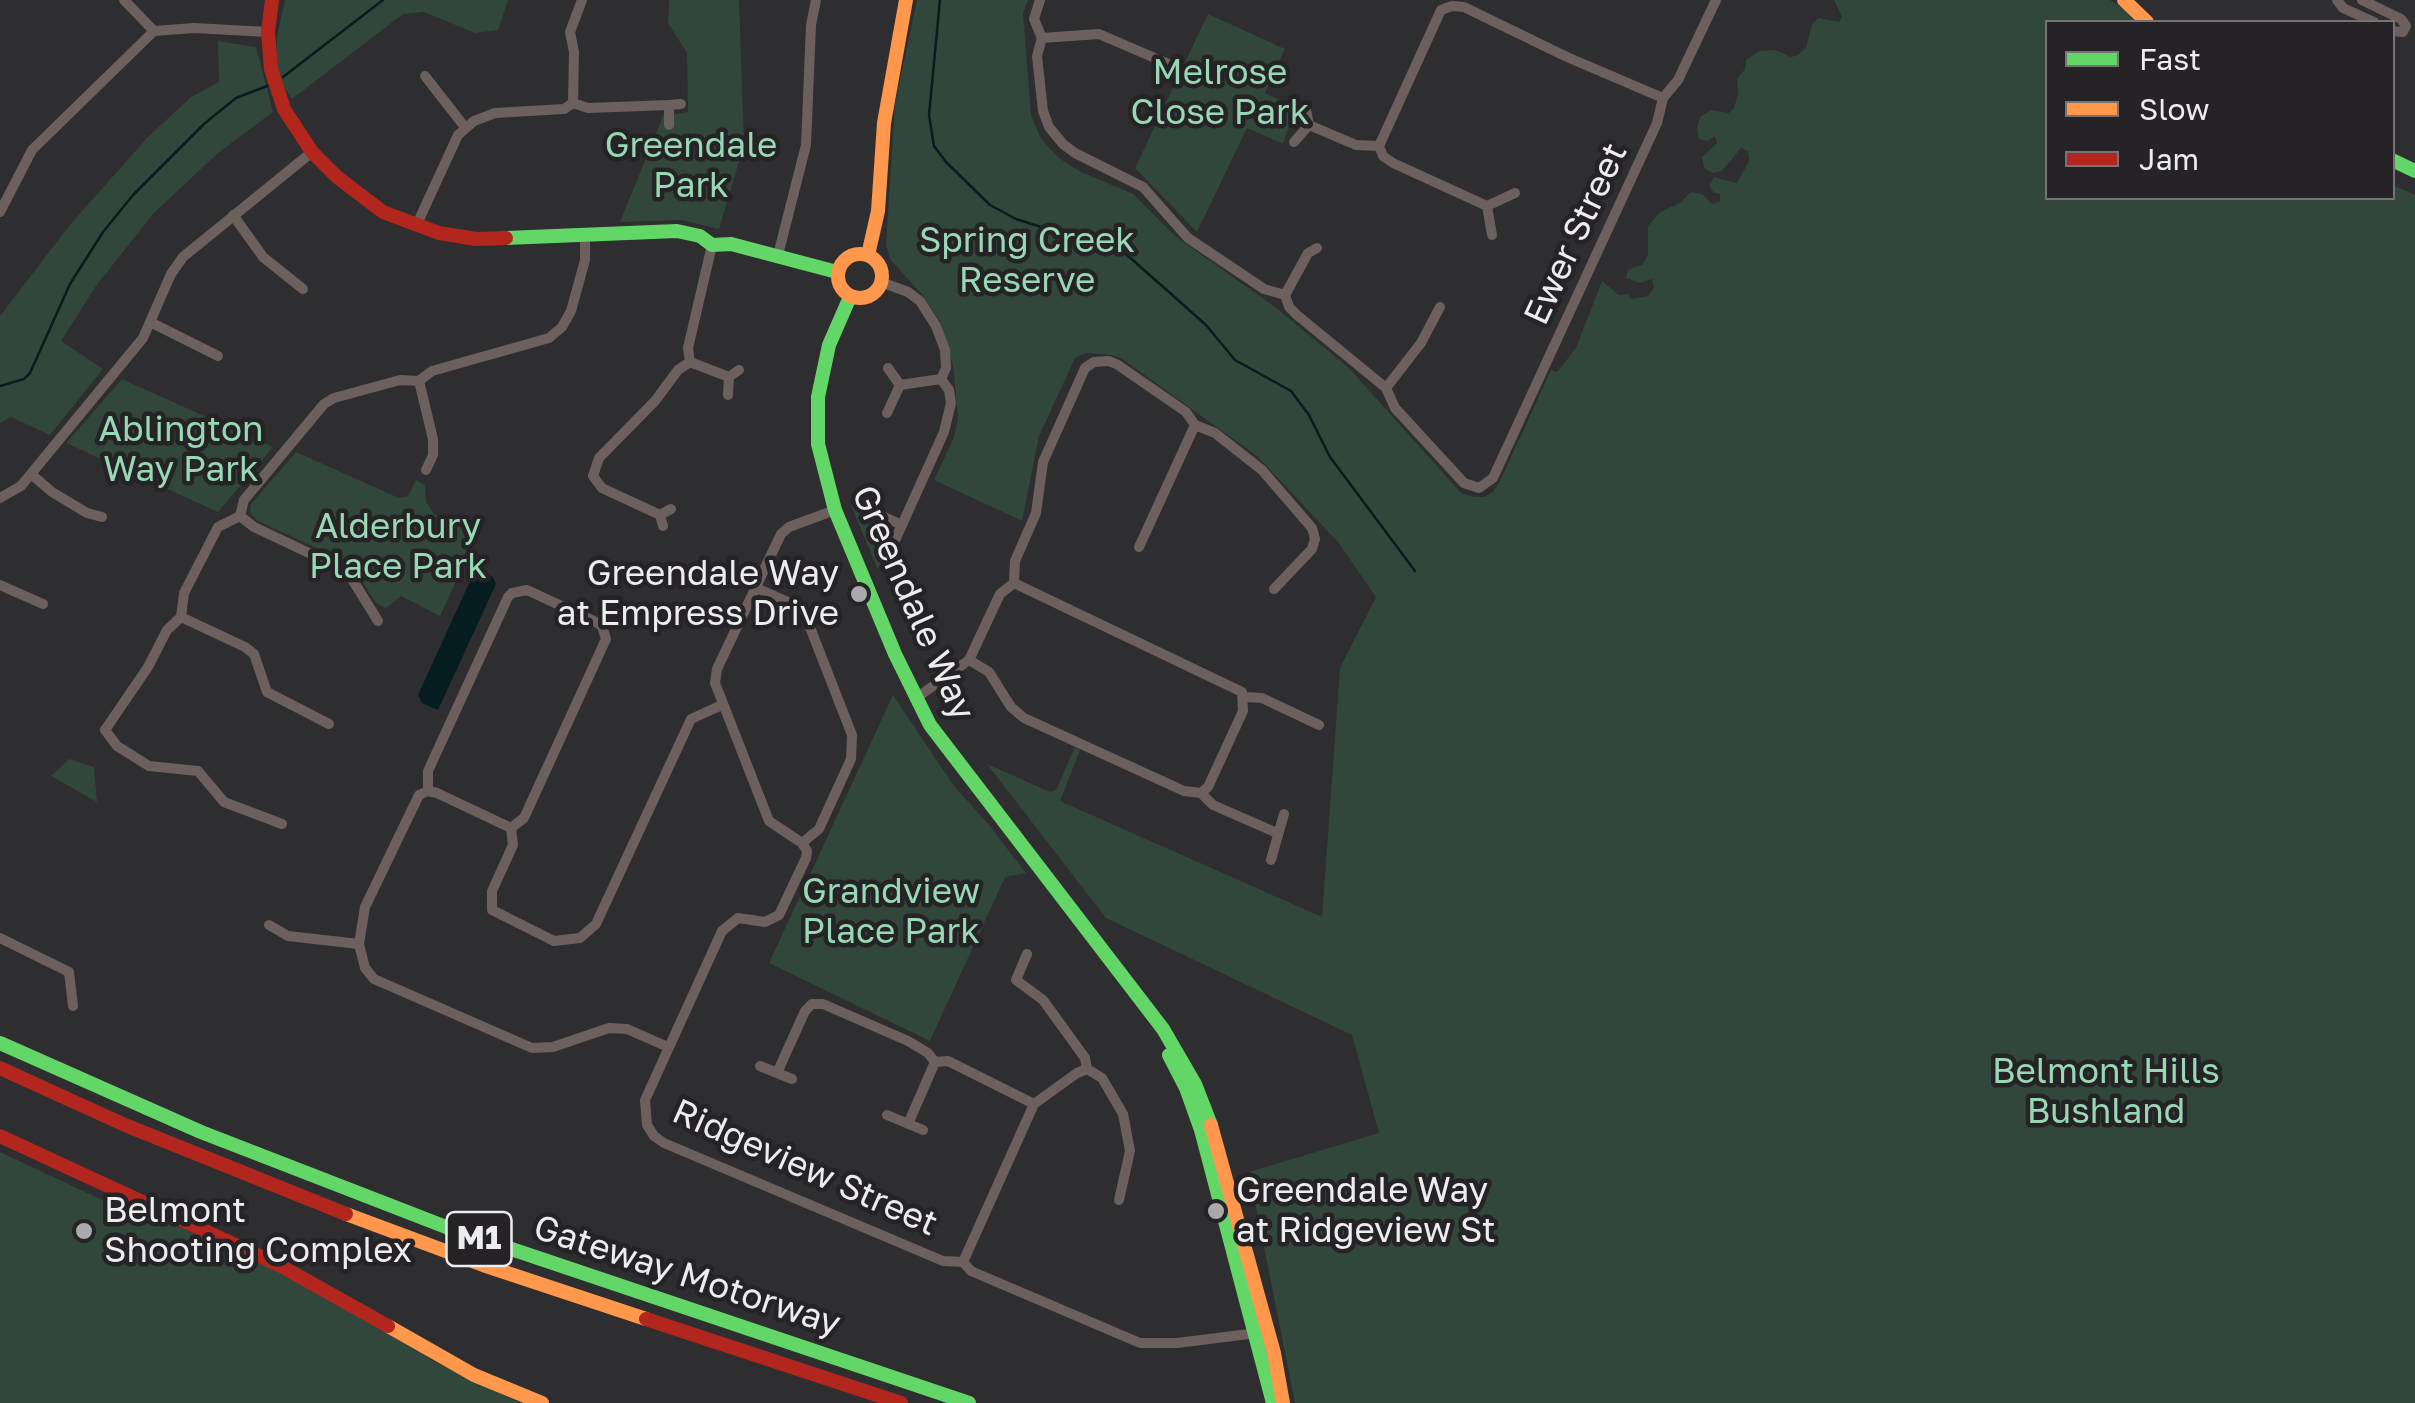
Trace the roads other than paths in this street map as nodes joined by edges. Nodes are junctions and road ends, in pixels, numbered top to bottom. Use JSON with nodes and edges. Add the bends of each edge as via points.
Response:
{"nodes":[{"id":1,"x":124,"y":0,"type":"edge"},
{"id":2,"x":272,"y":0,"type":"edge"},
{"id":3,"x":582,"y":0,"type":"edge"},
{"id":4,"x":816,"y":0,"type":"edge"},
{"id":5,"x":906,"y":0,"type":"edge"},
{"id":6,"x":1040,"y":0,"type":"edge"},
{"id":7,"x":1716,"y":0,"type":"edge"},
{"id":8,"x":2124,"y":0,"type":"edge"},
{"id":9,"x":2337,"y":0,"type":"edge"},
{"id":10,"x":2362,"y":0,"type":"edge"},
{"id":11,"x":1452,"y":3,"type":"edge"},
{"id":12,"x":2384,"y":5,"type":"edge"},
{"id":13,"x":2144,"y":20,"type":"edge"},
{"id":14,"x":2370,"y":20,"type":"edge"},
{"id":15,"x":2395,"y":31,"type":"edge"},
{"id":16,"x":154,"y":32,"type":"junction"},
{"id":17,"x":268,"y":32,"type":"junction"},
{"id":18,"x":1042,"y":38,"type":"junction"},
{"id":19,"x":1178,"y":68,"type":"dead end"},
{"id":20,"x":425,"y":76,"type":"dead end"},
{"id":21,"x":1662,"y":98,"type":"junction"},
{"id":22,"x":574,"y":102,"type":"junction"},
{"id":23,"x":1306,"y":110,"type":"dead end"},
{"id":24,"x":670,"y":125,"type":"dead end"},
{"id":25,"x":1309,"y":125,"type":"junction"},
{"id":26,"x":464,"y":126,"type":"junction"},
{"id":27,"x":1294,"y":142,"type":"dead end"},
{"id":28,"x":1379,"y":146,"type":"junction"},
{"id":29,"x":312,"y":152,"type":"junction"},
{"id":30,"x":1515,"y":193,"type":"dead end"},
{"id":31,"x":1488,"y":206,"type":"junction"},
{"id":32,"x":0,"y":212,"type":"edge"},
{"id":33,"x":233,"y":215,"type":"junction"},
{"id":34,"x":416,"y":224,"type":"junction"},
{"id":35,"x":1492,"y":235,"type":"dead end"},
{"id":36,"x":586,"y":236,"type":"junction"},
{"id":37,"x":712,"y":245,"type":"junction"},
{"id":38,"x":1316,"y":248,"type":"dead end"},
{"id":39,"x":778,"y":255,"type":"junction"},
{"id":40,"x":868,"y":255,"type":"junction"},
{"id":41,"x":838,"y":272,"type":"junction"},
{"id":42,"x":881,"y":282,"type":"junction"},
{"id":43,"x":303,"y":290,"type":"dead end"},
{"id":44,"x":1285,"y":295,"type":"junction"},
{"id":45,"x":850,"y":297,"type":"junction"},
{"id":46,"x":1440,"y":306,"type":"dead end"},
{"id":47,"x":152,"y":323,"type":"junction"},
{"id":48,"x":218,"y":356,"type":"dead end"},
{"id":49,"x":690,"y":362,"type":"junction"},
{"id":50,"x":888,"y":368,"type":"dead end"},
{"id":51,"x":740,"y":370,"type":"dead end"},
{"id":52,"x":728,"y":378,"type":"junction"},
{"id":53,"x":941,"y":379,"type":"junction"},
{"id":54,"x":419,"y":381,"type":"junction"},
{"id":55,"x":900,"y":384,"type":"junction"},
{"id":56,"x":1386,"y":388,"type":"junction"},
{"id":57,"x":728,"y":395,"type":"dead end"},
{"id":58,"x":887,"y":412,"type":"dead end"},
{"id":59,"x":1195,"y":424,"type":"junction"},
{"id":60,"x":426,"y":470,"type":"dead end"},
{"id":61,"x":31,"y":474,"type":"junction"},
{"id":62,"x":0,"y":498,"type":"edge"},
{"id":63,"x":835,"y":510,"type":"junction"},
{"id":64,"x":240,"y":516,"type":"junction"},
{"id":65,"x":882,"y":516,"type":"dead end"},
{"id":66,"x":102,"y":517,"type":"dead end"},
{"id":67,"x":664,"y":517,"type":"dead end"},
{"id":68,"x":902,"y":526,"type":"junction"},
{"id":69,"x":894,"y":542,"type":"dead end"},
{"id":70,"x":1139,"y":547,"type":"dead end"},
{"id":71,"x":1014,"y":583,"type":"junction"},
{"id":72,"x":0,"y":585,"type":"edge"},
{"id":73,"x":754,"y":588,"type":"junction"},
{"id":74,"x":1274,"y":589,"type":"dead end"},
{"id":75,"x":43,"y":604,"type":"dead end"},
{"id":76,"x":181,"y":617,"type":"junction"},
{"id":77,"x":378,"y":621,"type":"dead end"},
{"id":78,"x":969,"y":660,"type":"junction"},
{"id":79,"x":1244,"y":697,"type":"junction"},
{"id":80,"x":915,"y":699,"type":"junction"},
{"id":81,"x":722,"y":705,"type":"junction"},
{"id":82,"x":329,"y":724,"type":"dead end"},
{"id":83,"x":1318,"y":725,"type":"dead end"},
{"id":84,"x":428,"y":791,"type":"junction"},
{"id":85,"x":1201,"y":793,"type":"junction"},
{"id":86,"x":1284,"y":814,"type":"dead end"},
{"id":87,"x":282,"y":824,"type":"dead end"},
{"id":88,"x":511,"y":828,"type":"junction"},
{"id":89,"x":1276,"y":833,"type":"junction"},
{"id":90,"x":802,"y":843,"type":"junction"},
{"id":91,"x":1271,"y":860,"type":"dead end"},
{"id":92,"x":269,"y":926,"type":"dead end"},
{"id":93,"x":0,"y":938,"type":"edge"},
{"id":94,"x":359,"y":944,"type":"junction"},
{"id":95,"x":1027,"y":954,"type":"dead end"},
{"id":96,"x":73,"y":1006,"type":"dead end"},
{"id":97,"x":0,"y":1044,"type":"edge"},
{"id":98,"x":668,"y":1047,"type":"junction"},
{"id":99,"x":935,"y":1062,"type":"junction"},
{"id":100,"x":760,"y":1066,"type":"dead end"},
{"id":101,"x":0,"y":1068,"type":"edge"},
{"id":102,"x":1087,"y":1070,"type":"junction"},
{"id":103,"x":777,"y":1073,"type":"junction"},
{"id":104,"x":792,"y":1079,"type":"dead end"},
{"id":105,"x":1034,"y":1104,"type":"junction"},
{"id":106,"x":887,"y":1115,"type":"dead end"},
{"id":107,"x":908,"y":1124,"type":"junction"},
{"id":108,"x":923,"y":1130,"type":"dead end"},
{"id":109,"x":0,"y":1136,"type":"edge"},
{"id":110,"x":1120,"y":1200,"type":"dead end"},
{"id":111,"x":963,"y":1262,"type":"junction"},
{"id":112,"x":1262,"y":1332,"type":"junction"},
{"id":113,"x":542,"y":1403,"type":"edge"},
{"id":114,"x":901,"y":1403,"type":"edge"},
{"id":115,"x":969,"y":1403,"type":"edge"},
{"id":116,"x":1273,"y":1403,"type":"edge"},
{"id":117,"x":1283,"y":1403,"type":"edge"}],
"edges":[{"from":1,"to":16,"type":"street"},
{"from":2,"to":17,"type":"main road"},
{"from":3,"to":22,"type":"street","via":[[570,32]]},
{"from":4,"to":39,"type":"street","via":[[806,145]]},
{"from":5,"to":40,"type":"main road"},
{"from":6,"to":18,"type":"street","via":[[1034,19]]},
{"from":7,"to":21,"type":"street","name":"Ewer Street","via":[[1678,80]]},
{"from":8,"to":13,"type":"main road"},
{"from":9,"to":14,"type":"street"},
{"from":10,"to":12,"type":"street"},
{"from":11,"to":21,"type":"street"},
{"from":11,"to":28,"type":"street","via":[[1436,16]]},
{"from":12,"to":15,"type":"street","via":[[2406,26]]},
{"from":16,"to":17,"type":"street"},
{"from":16,"to":32,"type":"street","via":[[32,150]]},
{"from":17,"to":29,"type":"main road","via":[[284,108]]},
{"from":18,"to":19,"type":"street","via":[[1100,34],[1146,60]]},
{"from":18,"to":44,"type":"street","via":[[1037,56],[1043,111],[1062,144],[1142,186],[1188,238],[1264,289]]},
{"from":20,"to":26,"type":"street"},
{"from":21,"to":56,"type":"street","name":"Ewer Street","via":[[1657,123],[1493,478],[1479,488],[1464,483],[1395,408]]},
{"from":22,"to":24,"type":"street","via":[[588,108],[675,104]]},
{"from":22,"to":26,"type":"street","via":[[564,109],[495,113]]},
{"from":23,"to":25,"type":"street"},
{"from":25,"to":27,"type":"street"},
{"from":25,"to":28,"type":"street","via":[[1356,146]]},
{"from":26,"to":34,"type":"street"},
{"from":28,"to":31,"type":"street","via":[[1392,163]]},
{"from":29,"to":33,"type":"street"},
{"from":29,"to":34,"type":"main road","via":[[383,212]]},
{"from":30,"to":31,"type":"street"},
{"from":31,"to":35,"type":"street"},
{"from":33,"to":43,"type":"street","via":[[263,257]]},
{"from":33,"to":47,"type":"street","via":[[183,257]]},
{"from":34,"to":36,"type":"main road","via":[[476,239]]},
{"from":36,"to":37,"type":"main road","via":[[677,231]]},
{"from":36,"to":54,"type":"street","via":[[586,260],[562,327],[536,344]]},
{"from":37,"to":39,"type":"main road"},
{"from":37,"to":49,"type":"street"},
{"from":38,"to":44,"type":"street"},
{"from":39,"to":41,"type":"main road"},
{"from":40,"to":41,"type":"main road","via":[[849,256]]},
{"from":40,"to":42,"type":"main road","via":[[878,263]]},
{"from":41,"to":45,"type":"main road"},
{"from":42,"to":45,"type":"main road","via":[[866,298]]},
{"from":42,"to":53,"type":"street","via":[[920,301],[936,326],[945,350]]},
{"from":44,"to":56,"type":"street","via":[[1298,315]]},
{"from":45,"to":63,"type":"main road","name":"Greendale Way","via":[[828,345],[818,397],[818,444]]},
{"from":46,"to":56,"type":"street"},
{"from":47,"to":48,"type":"street"},
{"from":47,"to":61,"type":"street"},
{"from":49,"to":52,"type":"street"},
{"from":49,"to":67,"type":"street","via":[[599,458],[593,476],[602,488]]},
{"from":50,"to":55,"type":"street"},
{"from":51,"to":52,"type":"street"},
{"from":52,"to":57,"type":"street"},
{"from":53,"to":55,"type":"street"},
{"from":53,"to":68,"type":"street","via":[[949,390],[950,416]]},
{"from":54,"to":60,"type":"street","via":[[433,439]]},
{"from":54,"to":64,"type":"street","via":[[400,380],[324,404],[244,500]]},
{"from":55,"to":58,"type":"street"},
{"from":59,"to":70,"type":"street"},
{"from":59,"to":71,"type":"street","via":[[1118,365],[1102,360],[1086,368],[1043,462],[1036,513],[1015,561]]},
{"from":59,"to":74,"type":"street","via":[[1262,470],[1315,533],[1312,549]]},
{"from":61,"to":62,"type":"street"},
{"from":61,"to":66,"type":"street"},
{"from":63,"to":73,"type":"street","via":[[781,534]]},
{"from":63,"to":80,"type":"main road","name":"Greendale Way"},
{"from":64,"to":76,"type":"street","via":[[218,526],[184,593]]},
{"from":64,"to":77,"type":"street","via":[[347,571]]},
{"from":65,"to":68,"type":"street"},
{"from":68,"to":69,"type":"street"},
{"from":71,"to":78,"type":"street","via":[[1000,594]]},
{"from":71,"to":79,"type":"street","via":[[1236,686]]},
{"from":72,"to":75,"type":"street"},
{"from":73,"to":81,"type":"street","via":[[717,670]]},
{"from":73,"to":90,"type":"street","via":[[797,606],[806,618],[852,735],[851,759],[819,829]]},
{"from":76,"to":82,"type":"street","via":[[245,647],[254,654],[267,692]]},
{"from":76,"to":87,"type":"street","via":[[112,717],[108,739],[148,766],[198,771],[224,802]]},
{"from":78,"to":80,"type":"street"},
{"from":78,"to":85,"type":"street","via":[[989,672],[1024,718]]},
{"from":79,"to":83,"type":"street","via":[[1262,698]]},
{"from":79,"to":85,"type":"street","via":[[1236,728]]},
{"from":80,"to":112,"type":"main road","name":"Greendale Way","via":[[1136,996],[1186,1088]]},
{"from":81,"to":88,"type":"street","via":[[691,718],[596,924],[580,938],[554,941],[492,910],[492,891],[513,845]]},
{"from":81,"to":90,"type":"street","via":[[770,821]]},
{"from":84,"to":88,"type":"street"},
{"from":84,"to":88,"type":"street","via":[[428,771],[508,597],[527,590],[596,622],[606,639],[524,818]]},
{"from":84,"to":94,"type":"street","via":[[412,804],[365,907]]},
{"from":85,"to":89,"type":"street"},
{"from":86,"to":89,"type":"street"},
{"from":89,"to":91,"type":"street"},
{"from":90,"to":98,"type":"street","name":"Ridgeview Street","via":[[806,858],[779,916],[726,924]]},
{"from":92,"to":94,"type":"street","via":[[288,936]]},
{"from":93,"to":96,"type":"street","via":[[69,972]]},
{"from":94,"to":98,"type":"street","via":[[374,979],[523,1046],[553,1047],[620,1028]]},
{"from":95,"to":102,"type":"street","via":[[1016,980],[1043,1000]]},
{"from":97,"to":115,"type":"main road","name":"Gateway Motorway","number":"M1","via":[[233,1146],[446,1227]]},
{"from":98,"to":111,"type":"street","name":"Ridgeview Street","via":[[643,1112],[654,1136],[943,1260]]},
{"from":99,"to":103,"type":"street","via":[[908,1041],[812,1004]]},
{"from":99,"to":105,"type":"street","via":[[948,1061]]},
{"from":99,"to":107,"type":"street"},
{"from":100,"to":103,"type":"street"},
{"from":101,"to":114,"type":"main road","name":"Gateway Motorway","number":"M1","via":[[368,1223]]},
{"from":102,"to":105,"type":"street"},
{"from":102,"to":110,"type":"street","via":[[1102,1078],[1123,1114],[1130,1150]]},
{"from":103,"to":104,"type":"street"},
{"from":105,"to":111,"type":"street"},
{"from":106,"to":107,"type":"street"},
{"from":107,"to":108,"type":"street"},
{"from":109,"to":113,"type":"main road","via":[[278,1265],[474,1375]]},
{"from":111,"to":112,"type":"street","name":"Ridgeview Street","via":[[1140,1342]]},
{"from":112,"to":116,"type":"main road","name":"Greendale Way"},
{"from":112,"to":117,"type":"main road","name":"Greendale Way"}]}
